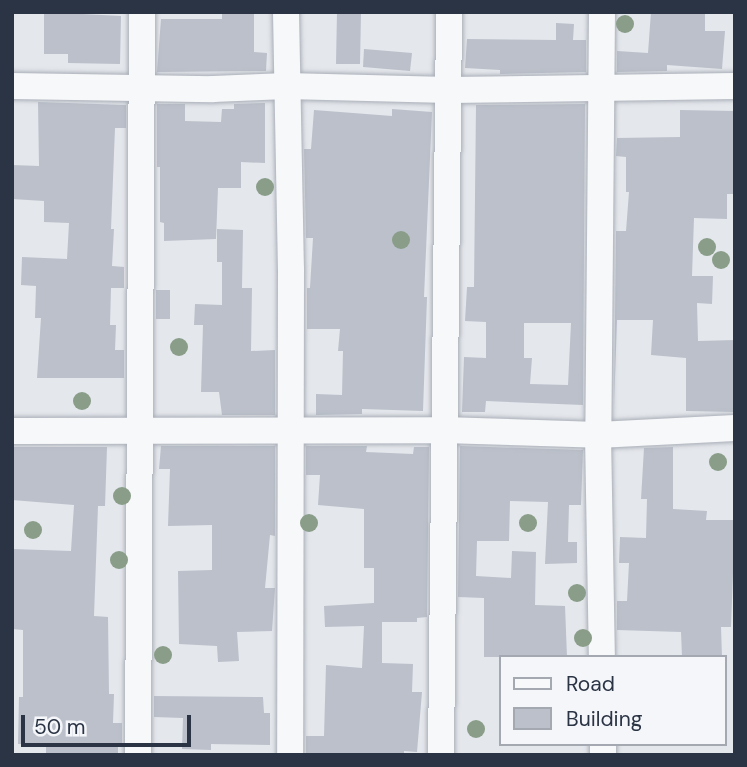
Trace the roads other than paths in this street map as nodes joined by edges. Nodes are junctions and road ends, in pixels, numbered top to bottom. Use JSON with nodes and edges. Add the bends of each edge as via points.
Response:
{"nodes":[{"id":1,"x":142,"y":12,"type":"edge"},
{"id":2,"x":286,"y":12,"type":"edge"},
{"id":3,"x":449,"y":12,"type":"edge"},
{"id":4,"x":602,"y":12,"type":"edge"},
{"id":5,"x":12,"y":86,"type":"edge"},
{"id":6,"x":286,"y":86,"type":"junction"},
{"id":7,"x":735,"y":86,"type":"edge"},
{"id":8,"x":143,"y":88,"type":"junction"},
{"id":9,"x":600,"y":89,"type":"junction"},
{"id":10,"x":449,"y":90,"type":"junction"},
{"id":11,"x":735,"y":428,"type":"edge"},
{"id":12,"x":139,"y":430,"type":"junction"},
{"id":13,"x":443,"y":430,"type":"junction"},
{"id":14,"x":12,"y":431,"type":"edge"},
{"id":15,"x":289,"y":431,"type":"junction"},
{"id":16,"x":598,"y":435,"type":"junction"},
{"id":17,"x":602,"y":655,"type":"edge"},
{"id":18,"x":138,"y":755,"type":"edge"},
{"id":19,"x":290,"y":755,"type":"edge"},
{"id":20,"x":441,"y":755,"type":"edge"}],
"edges":[{"from":1,"to":8,"type":"street"},
{"from":2,"to":6,"type":"street"},
{"from":3,"to":10,"type":"street"},
{"from":4,"to":9,"type":"street"},
{"from":5,"to":8,"type":"street"},
{"from":6,"to":8,"type":"street"},
{"from":6,"to":10,"type":"street"},
{"from":6,"to":15,"type":"street"},
{"from":7,"to":9,"type":"street"},
{"from":8,"to":12,"type":"street"},
{"from":9,"to":10,"type":"street"},
{"from":9,"to":16,"type":"street"},
{"from":10,"to":13,"type":"street"},
{"from":11,"to":16,"type":"street"},
{"from":12,"to":14,"type":"street"},
{"from":12,"to":15,"type":"street"},
{"from":12,"to":18,"type":"street"},
{"from":13,"to":15,"type":"street"},
{"from":13,"to":16,"type":"street"},
{"from":13,"to":20,"type":"street"},
{"from":15,"to":19,"type":"street"},
{"from":16,"to":17,"type":"street"}]}
